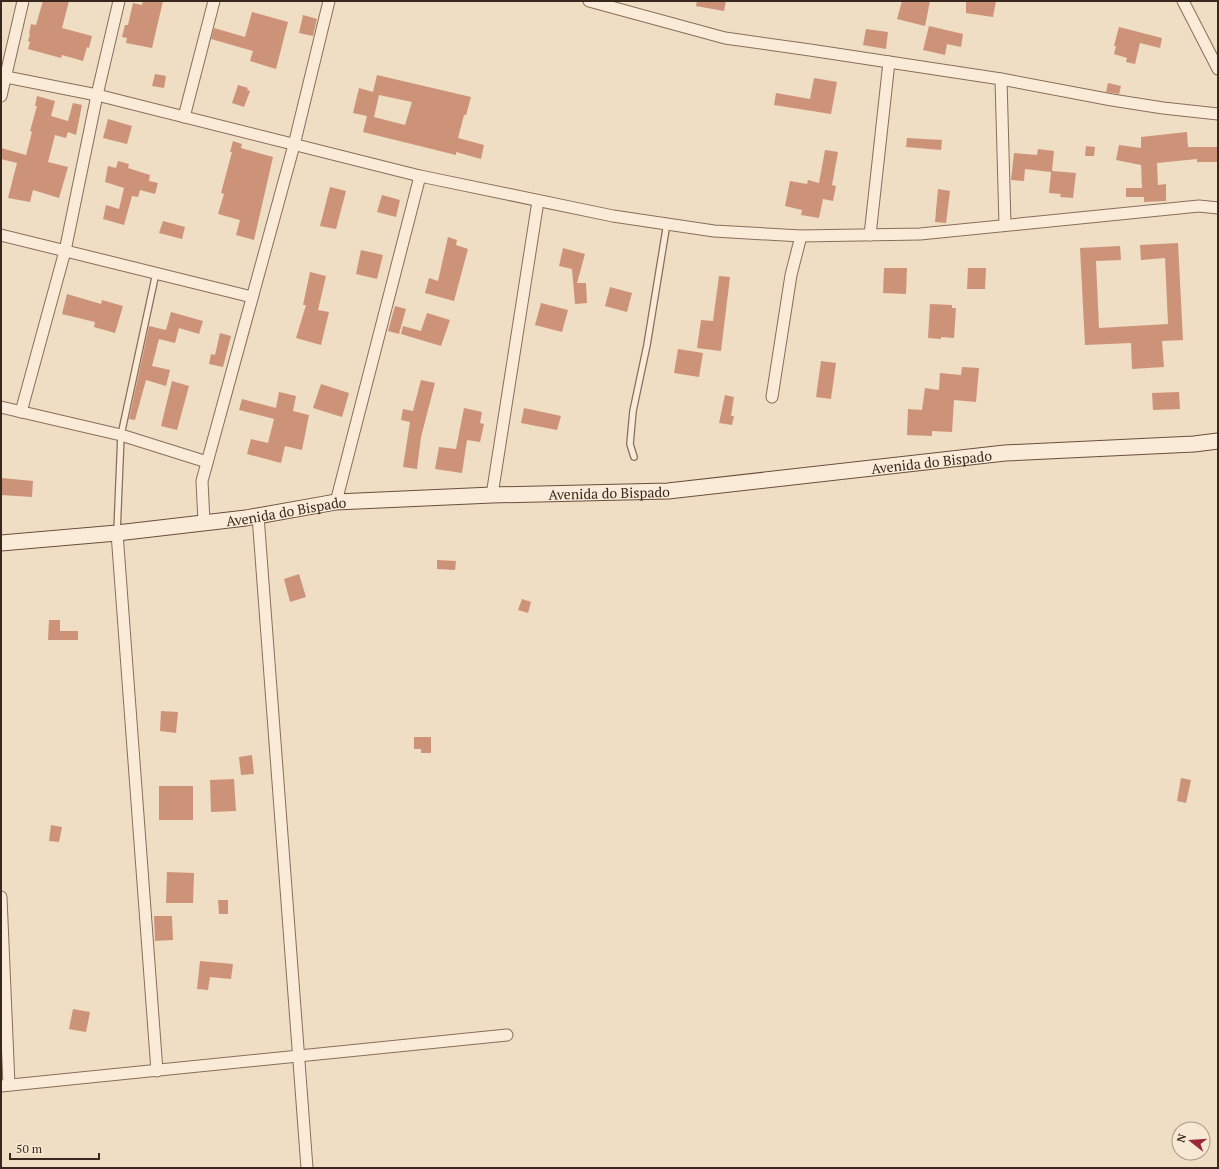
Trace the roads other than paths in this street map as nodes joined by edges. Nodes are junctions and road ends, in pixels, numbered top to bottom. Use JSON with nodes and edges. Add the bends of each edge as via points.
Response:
{"nodes":[{"id":1,"x":23,"y":1,"type":"edge"},
{"id":2,"x":119,"y":1,"type":"edge"},
{"id":3,"x":214,"y":1,"type":"edge"},
{"id":4,"x":329,"y":1,"type":"edge"},
{"id":5,"x":589,"y":1,"type":"edge"},
{"id":6,"x":1183,"y":1,"type":"edge"},
{"id":7,"x":889,"y":62,"type":"junction"},
{"id":8,"x":1218,"y":69,"type":"edge"},
{"id":9,"x":3,"y":76,"type":"edge"},
{"id":10,"x":1001,"y":79,"type":"junction"},
{"id":11,"x":97,"y":95,"type":"junction"},
{"id":12,"x":1,"y":96,"type":"edge"},
{"id":13,"x":1218,"y":114,"type":"edge"},
{"id":14,"x":184,"y":117,"type":"junction"},
{"id":15,"x":294,"y":145,"type":"junction"},
{"id":16,"x":420,"y":176,"type":"junction"},
{"id":17,"x":538,"y":201,"type":"junction"},
{"id":18,"x":1218,"y":208,"type":"edge"},
{"id":19,"x":667,"y":223,"type":"junction"},
{"id":20,"x":1004,"y":225,"type":"junction"},
{"id":21,"x":1,"y":235,"type":"edge"},
{"id":22,"x":870,"y":235,"type":"junction"},
{"id":23,"x":801,"y":236,"type":"junction"},
{"id":24,"x":65,"y":251,"type":"junction"},
{"id":25,"x":156,"y":273,"type":"junction"},
{"id":26,"x":252,"y":297,"type":"junction"},
{"id":27,"x":772,"y":397,"type":"dead end"},
{"id":28,"x":1,"y":407,"type":"edge"},
{"id":29,"x":21,"y":412,"type":"junction"},
{"id":30,"x":121,"y":435,"type":"junction"},
{"id":31,"x":1218,"y":441,"type":"edge"},
{"id":32,"x":634,"y":457,"type":"dead end"},
{"id":33,"x":207,"y":462,"type":"junction"},
{"id":34,"x":492,"y":495,"type":"junction"},
{"id":35,"x":336,"y":502,"type":"junction"},
{"id":36,"x":258,"y":516,"type":"junction"},
{"id":37,"x":204,"y":522,"type":"junction"},
{"id":38,"x":117,"y":533,"type":"junction"},
{"id":39,"x":1,"y":543,"type":"edge"},
{"id":40,"x":1,"y":896,"type":"edge"},
{"id":41,"x":507,"y":1035,"type":"dead end"},
{"id":42,"x":298,"y":1056,"type":"junction"},
{"id":43,"x":157,"y":1071,"type":"junction"},
{"id":44,"x":5,"y":1086,"type":"edge"},
{"id":45,"x":307,"y":1168,"type":"edge"}],
"edges":[{"from":1,"to":9,"type":"street"},
{"from":2,"to":11,"type":"street"},
{"from":3,"to":14,"type":"street"},
{"from":4,"to":15,"type":"street"},
{"from":5,"to":7,"type":"street","via":[[725,38]]},
{"from":6,"to":8,"type":"street"},
{"from":7,"to":10,"type":"street"},
{"from":7,"to":22,"type":"street"},
{"from":9,"to":11,"type":"street"},
{"from":9,"to":12,"type":"street"},
{"from":10,"to":13,"type":"street","via":[[1112,100]]},
{"from":10,"to":20,"type":"street"},
{"from":11,"to":14,"type":"street"},
{"from":11,"to":24,"type":"street"},
{"from":14,"to":15,"type":"street"},
{"from":15,"to":16,"type":"street"},
{"from":15,"to":26,"type":"street"},
{"from":16,"to":17,"type":"street"},
{"from":16,"to":35,"type":"street"},
{"from":17,"to":19,"type":"street","via":[[613,216]]},
{"from":17,"to":34,"type":"street"},
{"from":18,"to":20,"type":"street","via":[[1199,206]]},
{"from":19,"to":23,"type":"street","via":[[714,231]]},
{"from":19,"to":32,"type":"lane","via":[[647,345],[633,411],[630,444]]},
{"from":20,"to":22,"type":"street","via":[[920,234]]},
{"from":21,"to":24,"type":"street"},
{"from":22,"to":23,"type":"street"},
{"from":23,"to":27,"type":"street","via":[[791,275]]},
{"from":24,"to":25,"type":"street"},
{"from":24,"to":29,"type":"street"},
{"from":25,"to":26,"type":"street"},
{"from":25,"to":30,"type":"lane"},
{"from":26,"to":33,"type":"street"},
{"from":28,"to":29,"type":"street"},
{"from":29,"to":30,"type":"street"},
{"from":30,"to":33,"type":"street"},
{"from":30,"to":38,"type":"lane"},
{"from":31,"to":34,"type":"main road","name":"Avenida do Bispado","via":[[1005,453],[668,491]]},
{"from":33,"to":37,"type":"street","via":[[202,481]]},
{"from":34,"to":35,"type":"main road","name":"Avenida do Bispado"},
{"from":35,"to":36,"type":"main road","name":"Avenida do Bispado"},
{"from":36,"to":37,"type":"main road","name":"Avenida do Bispado"},
{"from":36,"to":42,"type":"street"},
{"from":37,"to":38,"type":"main road","name":"Avenida do Bispado"},
{"from":38,"to":39,"type":"main road","name":"Avenida do Bispado"},
{"from":38,"to":43,"type":"street"},
{"from":40,"to":44,"type":"street"},
{"from":41,"to":42,"type":"street"},
{"from":42,"to":43,"type":"street"},
{"from":42,"to":45,"type":"street"},
{"from":43,"to":44,"type":"street"}]}
